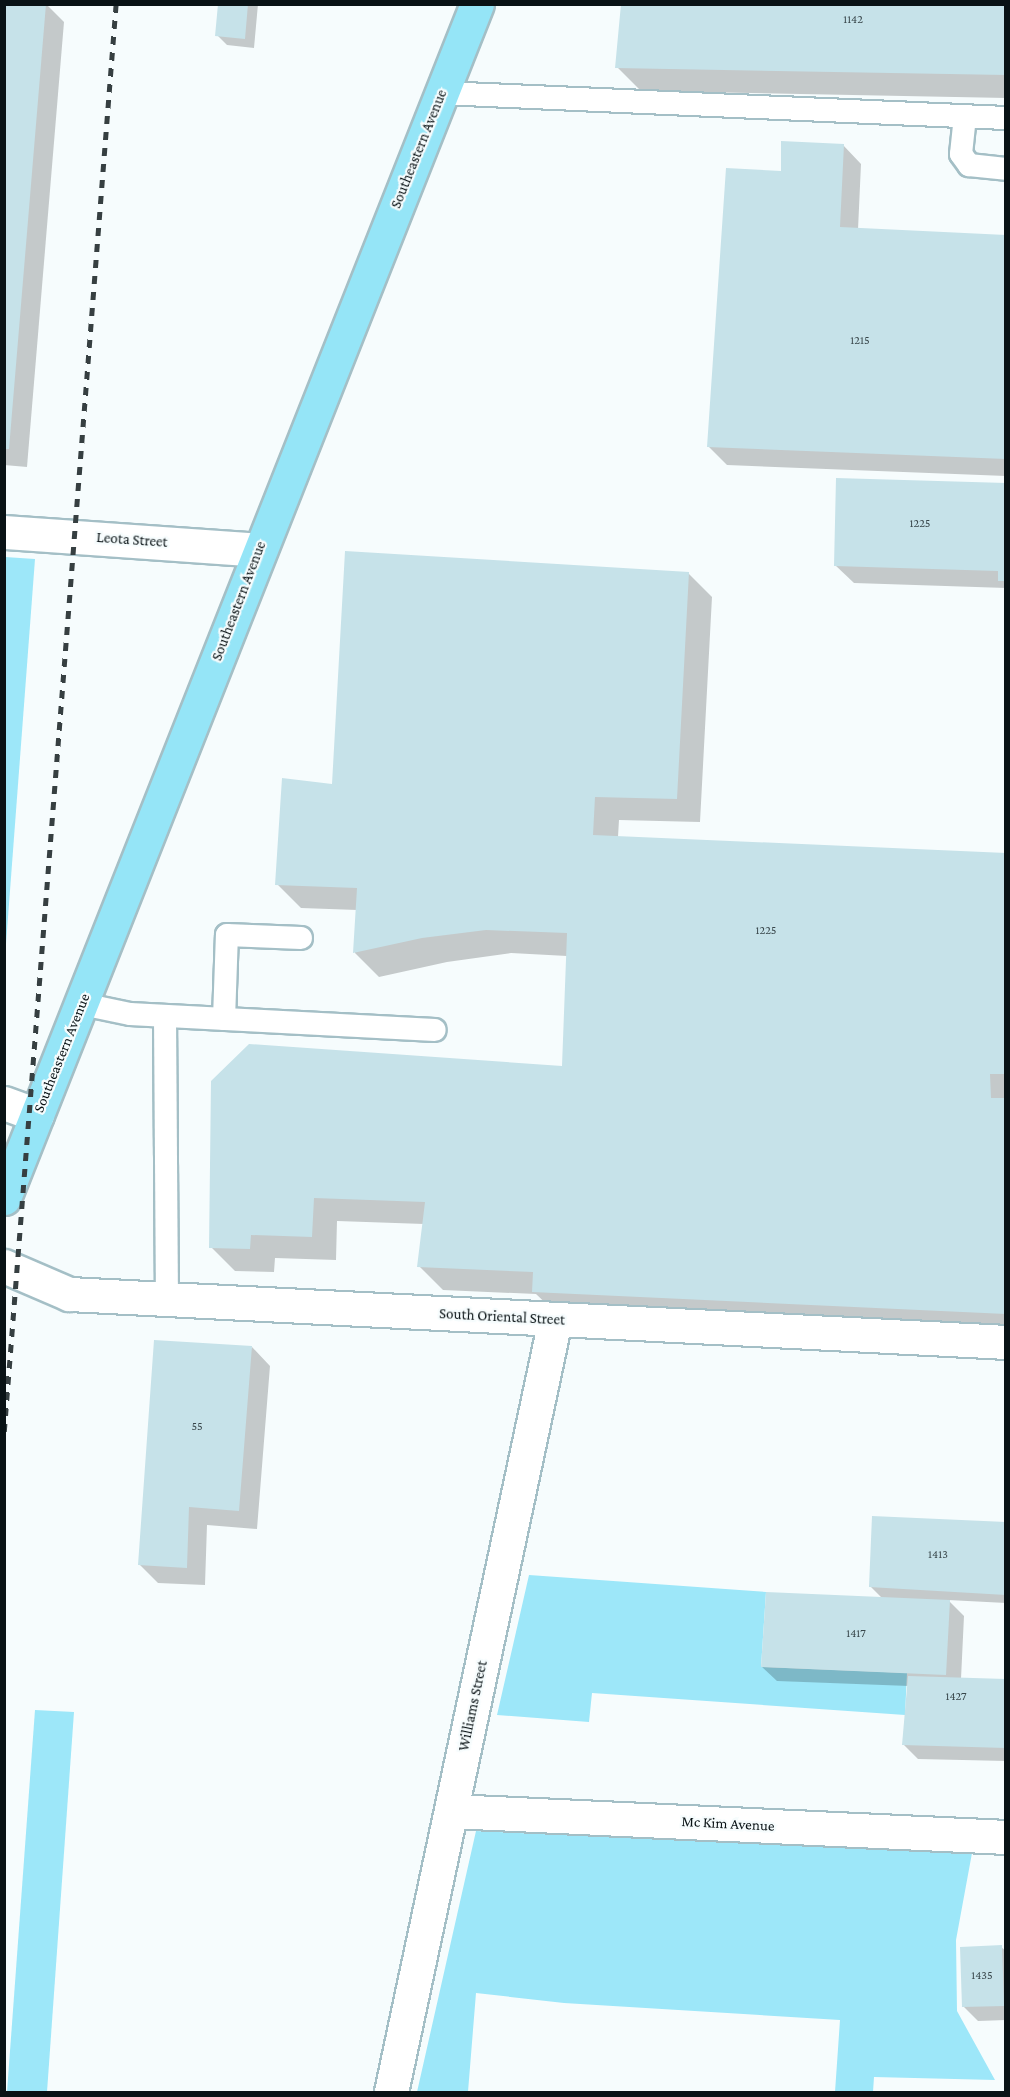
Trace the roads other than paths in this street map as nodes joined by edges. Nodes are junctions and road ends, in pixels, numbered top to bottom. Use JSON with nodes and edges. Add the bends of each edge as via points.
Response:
{"nodes":[{"id":1,"x":477,"y":4,"type":"edge"},
{"id":2,"x":442,"y":93,"type":"junction"},
{"id":3,"x":965,"y":116,"type":"junction"},
{"id":4,"x":1005,"y":118,"type":"edge"},
{"id":5,"x":1005,"y":169,"type":"edge"},
{"id":6,"x":4,"y":532,"type":"edge"},
{"id":7,"x":259,"y":550,"type":"junction"},
{"id":8,"x":301,"y":938,"type":"dead end"},
{"id":9,"x":82,"y":1004,"type":"junction"},
{"id":10,"x":165,"y":1016,"type":"junction"},
{"id":11,"x":224,"y":1019,"type":"junction"},
{"id":12,"x":435,"y":1030,"type":"dead end"},
{"id":13,"x":4,"y":1103,"type":"edge"},
{"id":14,"x":37,"y":1115,"type":"junction"},
{"id":15,"x":4,"y":1198,"type":"edge"},
{"id":16,"x":4,"y":1266,"type":"edge"},
{"id":17,"x":167,"y":1299,"type":"junction"},
{"id":18,"x":555,"y":1320,"type":"junction"},
{"id":19,"x":1005,"y":1342,"type":"edge"},
{"id":20,"x":451,"y":1811,"type":"junction"},
{"id":21,"x":1005,"y":1837,"type":"edge"},
{"id":22,"x":391,"y":2092,"type":"edge"}],
"edges":[{"from":1,"to":2,"type":"main road","name":"Southeastern Avenue"},
{"from":2,"to":3,"type":"lane"},
{"from":2,"to":7,"type":"main road","name":"Southeastern Avenue"},
{"from":3,"to":4,"type":"lane"},
{"from":3,"to":5,"type":"lane","via":[[962,154],[969,165]]},
{"from":6,"to":7,"type":"street","name":"Leota Street"},
{"from":7,"to":9,"type":"main road","name":"Southeastern Avenue"},
{"from":8,"to":11,"type":"lane","via":[[227,935]]},
{"from":9,"to":10,"type":"lane","via":[[130,1014]]},
{"from":9,"to":14,"type":"main road","name":"Southeastern Avenue"},
{"from":10,"to":11,"type":"lane"},
{"from":10,"to":17,"type":"lane"},
{"from":11,"to":12,"type":"lane"},
{"from":13,"to":14,"type":"street"},
{"from":14,"to":15,"type":"main road","name":"Southeastern Avenue"},
{"from":16,"to":17,"type":"street","name":"South Oriental Street","via":[[69,1294]]},
{"from":17,"to":18,"type":"street","name":"South Oriental Street"},
{"from":18,"to":19,"type":"street","name":"South Oriental Street"},
{"from":18,"to":20,"type":"street","name":"Williams Street"},
{"from":20,"to":21,"type":"street","name":"Mc Kim Avenue"},
{"from":20,"to":22,"type":"street","name":"Williams Street"}]}
